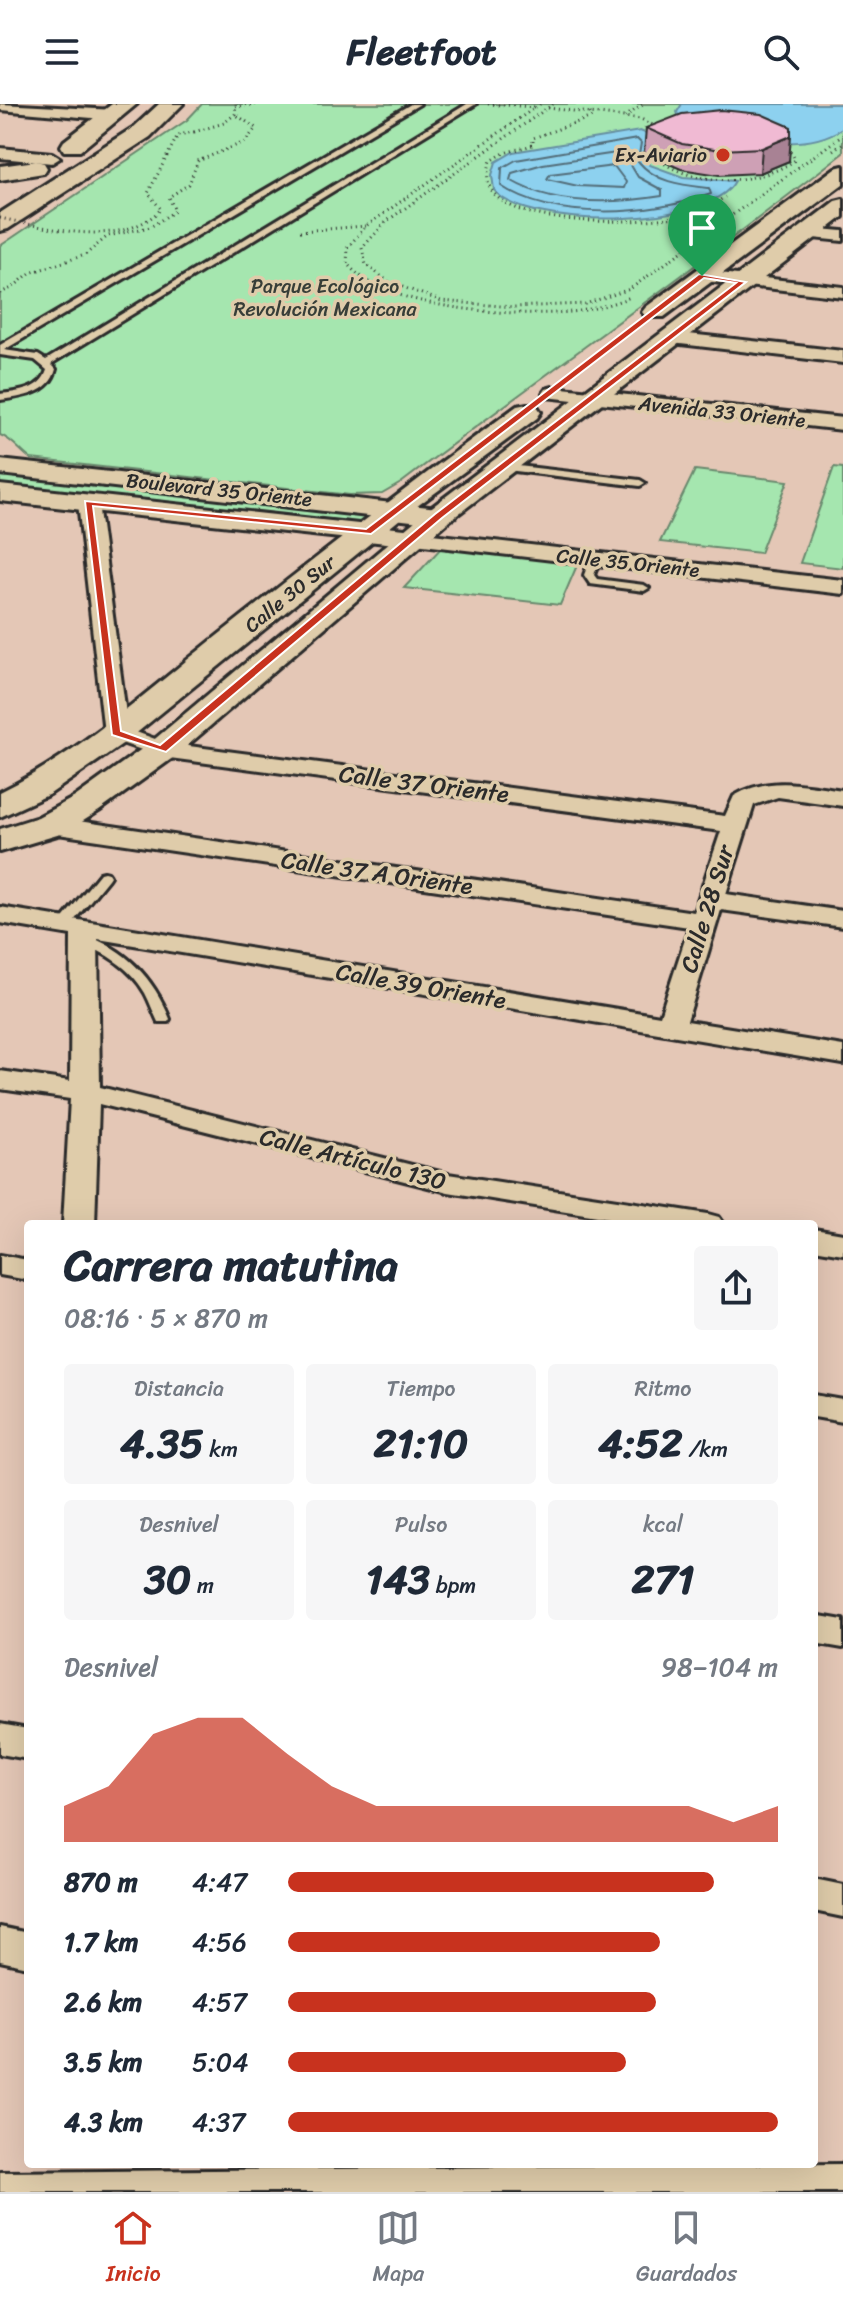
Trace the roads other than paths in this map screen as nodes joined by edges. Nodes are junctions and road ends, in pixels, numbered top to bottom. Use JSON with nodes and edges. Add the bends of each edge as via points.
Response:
{"nodes":[{"id":1,"x":172,"y":104,"type":"edge"},
{"id":2,"x":416,"y":104,"type":"edge"},
{"id":3,"x":472,"y":104,"type":"edge"},
{"id":4,"x":0,"y":105,"type":"edge"},
{"id":5,"x":121,"y":110,"type":"edge"},
{"id":6,"x":0,"y":153,"type":"edge"},
{"id":7,"x":44,"y":163,"type":"junction"},
{"id":8,"x":843,"y":173,"type":"edge"},
{"id":9,"x":1,"y":188,"type":"edge"},
{"id":10,"x":51,"y":192,"type":"junction"},
{"id":11,"x":30,"y":205,"type":"junction"},
{"id":12,"x":843,"y":206,"type":"edge"},
{"id":13,"x":0,"y":221,"type":"edge"},
{"id":14,"x":809,"y":233,"type":"junction"},
{"id":15,"x":843,"y":236,"type":"edge"},
{"id":16,"x":702,"y":276,"type":"junction"},
{"id":17,"x":742,"y":282,"type":"junction"},
{"id":18,"x":843,"y":292,"type":"edge"},
{"id":19,"x":640,"y":324,"type":"dead end"},
{"id":20,"x":670,"y":338,"type":"junction"},
{"id":21,"x":0,"y":350,"type":"edge"},
{"id":22,"x":843,"y":357,"type":"edge"},
{"id":23,"x":47,"y":363,"type":"junction"},
{"id":24,"x":578,"y":373,"type":"dead end"},
{"id":25,"x":553,"y":393,"type":"junction"},
{"id":26,"x":591,"y":398,"type":"junction"},
{"id":27,"x":1,"y":399,"type":"edge"},
{"id":28,"x":843,"y":424,"type":"edge"},
{"id":29,"x":0,"y":467,"type":"edge"},
{"id":30,"x":501,"y":467,"type":"junction"},
{"id":31,"x":640,"y":483,"type":"dead end"},
{"id":32,"x":0,"y":493,"type":"edge"},
{"id":33,"x":88,"y":503,"type":"junction"},
{"id":34,"x":395,"y":509,"type":"junction"},
{"id":35,"x":438,"y":516,"type":"junction"},
{"id":36,"x":368,"y":532,"type":"junction"},
{"id":37,"x":414,"y":538,"type":"junction"},
{"id":38,"x":595,"y":559,"type":"junction"},
{"id":39,"x":843,"y":587,"type":"edge"},
{"id":40,"x":644,"y":588,"type":"dead end"},
{"id":41,"x":116,"y":733,"type":"junction"},
{"id":42,"x":162,"y":750,"type":"junction"},
{"id":43,"x":843,"y":798,"type":"edge"},
{"id":44,"x":0,"y":806,"type":"edge"},
{"id":45,"x":51,"y":825,"type":"junction"},
{"id":46,"x":734,"y":825,"type":"junction"},
{"id":47,"x":0,"y":841,"type":"edge"},
{"id":48,"x":104,"y":876,"type":"dead end"},
{"id":49,"x":707,"y":910,"type":"junction"},
{"id":50,"x":0,"y":915,"type":"edge"},
{"id":51,"x":843,"y":919,"type":"edge"},
{"id":52,"x":77,"y":931,"type":"junction"},
{"id":53,"x":163,"y":1019,"type":"dead end"},
{"id":54,"x":670,"y":1028,"type":"junction"},
{"id":55,"x":843,"y":1055,"type":"edge"},
{"id":56,"x":0,"y":1080,"type":"edge"},
{"id":57,"x":85,"y":1092,"type":"junction"},
{"id":58,"x":79,"y":1220,"type":"edge"},
{"id":59,"x":683,"y":1220,"type":"edge"},
{"id":60,"x":818,"y":1240,"type":"edge"},
{"id":61,"x":843,"y":1244,"type":"edge"},
{"id":62,"x":0,"y":1265,"type":"edge"},
{"id":63,"x":24,"y":1269,"type":"edge"},
{"id":64,"x":818,"y":1407,"type":"edge"},
{"id":65,"x":843,"y":1411,"type":"edge"},
{"id":66,"x":818,"y":1630,"type":"edge"},
{"id":67,"x":843,"y":1634,"type":"edge"},
{"id":68,"x":0,"y":1739,"type":"edge"},
{"id":69,"x":24,"y":1743,"type":"edge"},
{"id":70,"x":818,"y":1896,"type":"edge"},
{"id":71,"x":843,"y":1901,"type":"edge"},
{"id":72,"x":0,"y":1944,"type":"edge"},
{"id":73,"x":24,"y":1949,"type":"edge"},
{"id":74,"x":843,"y":2184,"type":"edge"},
{"id":75,"x":723,"y":2189,"type":"edge"},
{"id":76,"x":0,"y":2192,"type":"edge"}],
"edges":[{"from":1,"to":10,"type":"main road","via":[[142,132]]},
{"from":2,"to":21,"type":"lane"},
{"from":3,"to":23,"type":"lane"},
{"from":4,"to":5,"type":"street"},
{"from":5,"to":7,"type":"main road"},
{"from":6,"to":7,"type":"street"},
{"from":7,"to":9,"type":"main road"},
{"from":8,"to":16,"type":"main road"},
{"from":9,"to":10,"type":"main road"},
{"from":9,"to":11,"type":"main road"},
{"from":10,"to":11,"type":"main road"},
{"from":11,"to":13,"type":"main road"},
{"from":12,"to":14,"type":"main road","name":"Calle 30 Sur"},
{"from":14,"to":15,"type":"street"},
{"from":14,"to":17,"type":"main road","name":"Calle 30 Sur"},
{"from":16,"to":17,"type":"street"},
{"from":16,"to":19,"type":"main road"},
{"from":17,"to":18,"type":"street"},
{"from":17,"to":20,"type":"main road","name":"Calle 30 Sur"},
{"from":20,"to":22,"type":"street"},
{"from":20,"to":26,"type":"main road","name":"Calle 30 Sur"},
{"from":21,"to":23,"type":"lane"},
{"from":23,"to":27,"type":"lane","via":[[52,369],[46,383]]},
{"from":24,"to":25,"type":"main road","name":"Calle 30 Sur"},
{"from":25,"to":26,"type":"street","name":"Avenida 33 Oriente"},
{"from":25,"to":34,"type":"main road","name":"Calle 30 Sur"},
{"from":26,"to":28,"type":"street","name":"Avenida 33 Oriente"},
{"from":26,"to":30,"type":"main road","name":"Calle 30 Sur"},
{"from":29,"to":34,"type":"street","name":"Boulevard 35 Oriente"},
{"from":30,"to":31,"type":"lane"},
{"from":30,"to":35,"type":"main road","name":"Calle 30 Sur"},
{"from":32,"to":33,"type":"street","name":"Boulevard 35 Oriente"},
{"from":33,"to":36,"type":"street","name":"Boulevard 35 Oriente"},
{"from":33,"to":41,"type":"street"},
{"from":34,"to":35,"type":"street","name":"Boulevard 35 Oriente"},
{"from":34,"to":36,"type":"main road","name":"Calle 30 Sur"},
{"from":35,"to":37,"type":"main road","name":"Calle 30 Sur"},
{"from":36,"to":37,"type":"street","name":"Boulevard 35 Oriente"},
{"from":36,"to":41,"type":"main road","name":"Calle 30 Sur"},
{"from":37,"to":38,"type":"street","name":"Calle 35 Oriente"},
{"from":37,"to":42,"type":"main road","name":"Calle 30 Sur"},
{"from":38,"to":39,"type":"street","name":"Calle 35 Oriente"},
{"from":38,"to":40,"type":"lane","via":[[589,575],[594,582]]},
{"from":41,"to":42,"type":"street","name":"Calle 37 Oriente"},
{"from":41,"to":44,"type":"main road","name":"Calle 30 Sur","via":[[38,787]]},
{"from":42,"to":45,"type":"main road","name":"Calle 30 Sur"},
{"from":42,"to":46,"type":"street","name":"Calle 37 Oriente"},
{"from":43,"to":46,"type":"street","name":"Calle 28 Sur","via":[[786,791],[752,794],[743,801]]},
{"from":45,"to":47,"type":"main road","name":"Calle 30 Sur"},
{"from":45,"to":49,"type":"street","name":"Calle 37 A Oriente"},
{"from":46,"to":49,"type":"street","name":"Calle 28 Sur"},
{"from":48,"to":52,"type":"lane"},
{"from":49,"to":51,"type":"street","name":"Calle 37 A Oriente"},
{"from":49,"to":54,"type":"street","name":"Calle 28 Sur"},
{"from":50,"to":52,"type":"street","name":"Calle 39 Oriente"},
{"from":52,"to":53,"type":"lane","via":[[131,965]]},
{"from":52,"to":54,"type":"street","name":"Calle 39 Oriente"},
{"from":52,"to":57,"type":"street"},
{"from":54,"to":55,"type":"street","name":"Calle 39 Oriente"},
{"from":56,"to":57,"type":"street","name":"Calle Artículo 130"},
{"from":57,"to":58,"type":"street"},
{"from":57,"to":59,"type":"street","name":"Calle Artículo 130","via":[[448,1183]]},
{"from":60,"to":61,"type":"street"},
{"from":62,"to":63,"type":"street"},
{"from":64,"to":65,"type":"street"},
{"from":66,"to":67,"type":"street"},
{"from":68,"to":69,"type":"street"},
{"from":70,"to":71,"type":"street"},
{"from":72,"to":73,"type":"street"},
{"from":74,"to":75,"type":"street"},
{"from":75,"to":76,"type":"street"}]}
